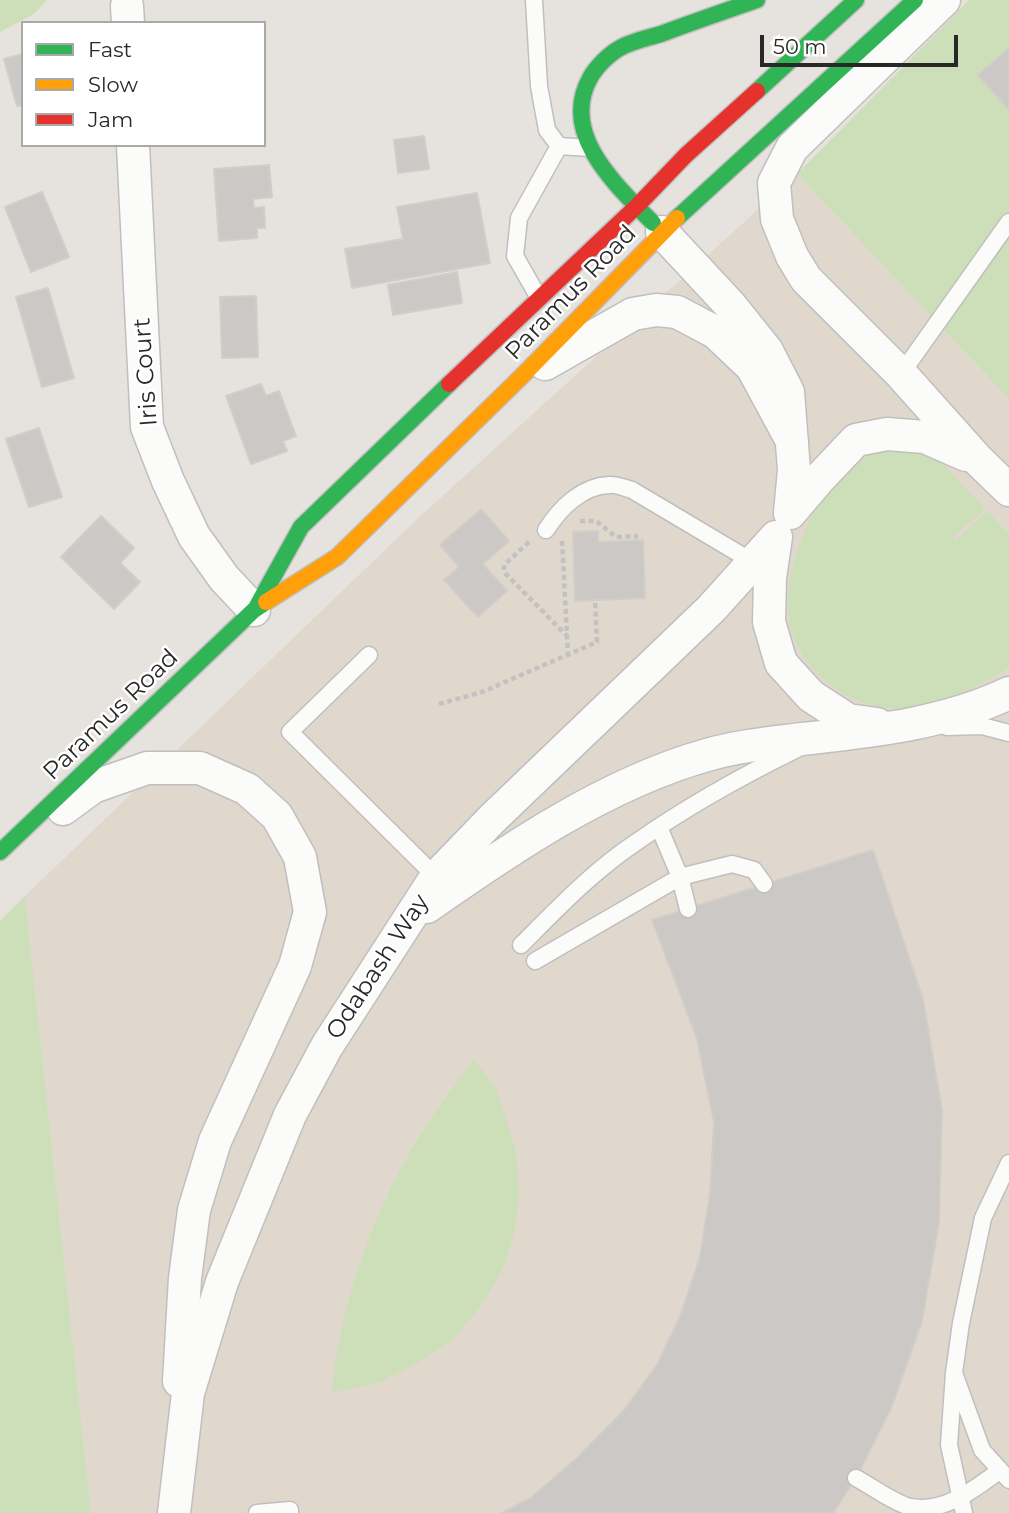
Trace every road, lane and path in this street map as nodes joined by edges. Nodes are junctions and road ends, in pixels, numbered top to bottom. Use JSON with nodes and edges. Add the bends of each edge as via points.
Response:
{"nodes":[{"id":1,"x":534,"y":0,"type":"edge"},
{"id":2,"x":757,"y":0,"type":"edge"},
{"id":3,"x":856,"y":0,"type":"edge"},
{"id":4,"x":915,"y":0,"type":"edge"},
{"id":5,"x":944,"y":0,"type":"edge"},
{"id":6,"x":559,"y":146,"type":"junction"},
{"id":7,"x":133,"y":147,"type":"edge"},
{"id":8,"x":591,"y":148,"type":"junction"},
{"id":9,"x":637,"y":206,"type":"junction"},
{"id":10,"x":1009,"y":222,"type":"edge"},
{"id":11,"x":662,"y":232,"type":"junction"},
{"id":12,"x":539,"y":298,"type":"junction"},
{"id":13,"x":901,"y":374,"type":"junction"},
{"id":14,"x":522,"y":376,"type":"junction"},
{"id":15,"x":792,"y":441,"type":"junction"},
{"id":16,"x":977,"y":460,"type":"junction"},
{"id":17,"x":1009,"y":491,"type":"edge"},
{"id":18,"x":575,"y":522,"type":"dead end"},
{"id":19,"x":783,"y":525,"type":"junction"},
{"id":20,"x":546,"y":530,"type":"dead end"},
{"id":21,"x":562,"y":539,"type":"dead end"},
{"id":22,"x":636,"y":540,"type":"dead end"},
{"id":23,"x":529,"y":542,"type":"dead end"},
{"id":24,"x":753,"y":562,"type":"junction"},
{"id":25,"x":594,"y":600,"type":"dead end"},
{"id":26,"x":254,"y":610,"type":"junction"},
{"id":27,"x":567,"y":636,"type":"junction"},
{"id":28,"x":568,"y":654,"type":"junction"},
{"id":29,"x":369,"y":655,"type":"dead end"},
{"id":30,"x":1009,"y":694,"type":"edge"},
{"id":31,"x":439,"y":704,"type":"dead end"},
{"id":32,"x":899,"y":727,"type":"junction"},
{"id":33,"x":1009,"y":733,"type":"edge"},
{"id":34,"x":820,"y":737,"type":"junction"},
{"id":35,"x":659,"y":828,"type":"junction"},
{"id":36,"x":0,"y":854,"type":"edge"},
{"id":37,"x":436,"y":877,"type":"junction"},
{"id":38,"x":680,"y":877,"type":"junction"},
{"id":39,"x":764,"y":884,"type":"dead end"},
{"id":40,"x":688,"y":909,"type":"dead end"},
{"id":41,"x":405,"y":922,"type":"junction"},
{"id":42,"x":521,"y":945,"type":"dead end"},
{"id":43,"x":535,"y":961,"type":"dead end"},
{"id":44,"x":1009,"y":1163,"type":"edge"},
{"id":45,"x":954,"y":1373,"type":"junction"},
{"id":46,"x":1004,"y":1475,"type":"edge"},
{"id":47,"x":856,"y":1478,"type":"dead end"},
{"id":48,"x":962,"y":1506,"type":"edge"},
{"id":49,"x":173,"y":1513,"type":"edge"},
{"id":50,"x":257,"y":1513,"type":"edge"},
{"id":51,"x":290,"y":1513,"type":"edge"}],
"edges":[{"from":1,"to":6,"type":"lane","via":[[539,86],[547,130]]},
{"from":2,"to":8,"type":"main road","via":[[631,43],[599,62],[578,102],[580,128]]},
{"from":3,"to":9,"type":"main road","name":"Paramus Road","via":[[685,155]]},
{"from":4,"to":11,"type":"main road","name":"Paramus Road"},
{"from":5,"to":13,"type":"street","via":[[792,148],[774,183],[777,219],[806,279]]},
{"from":6,"to":8,"type":"lane"},
{"from":6,"to":12,"type":"lane","via":[[519,218],[515,256]]},
{"from":7,"to":26,"type":"street","name":"Iris Court","via":[[147,427],[194,536],[224,579]]},
{"from":8,"to":9,"type":"main road"},
{"from":9,"to":11,"type":"main road"},
{"from":9,"to":12,"type":"main road","name":"Paramus Road"},
{"from":10,"to":13,"type":"lane"},
{"from":11,"to":14,"type":"main road","name":"Paramus Road"},
{"from":11,"to":15,"type":"street","via":[[767,351],[788,392]]},
{"from":12,"to":26,"type":"main road","name":"Paramus Road","via":[[302,527]]},
{"from":13,"to":16,"type":"street"},
{"from":14,"to":15,"type":"street","via":[[633,314],[677,312],[715,332],[752,367]]},
{"from":14,"to":26,"type":"main road","name":"Paramus Road","via":[[337,557]]},
{"from":15,"to":19,"type":"street","via":[[794,470]]},
{"from":16,"to":17,"type":"street"},
{"from":16,"to":19,"type":"street","name":"Odabash Way","via":[[925,437],[887,434],[856,440],[818,478]]},
{"from":18,"to":22,"type":"path","via":[[596,521],[616,537],[636,536]]},
{"from":19,"to":24,"type":"street","name":"Odabash Way"},
{"from":19,"to":32,"type":"street","via":[[770,578],[769,622],[781,663],[811,696],[848,720]]},
{"from":20,"to":24,"type":"lane","via":[[557,512],[581,493],[609,485],[632,490]]},
{"from":21,"to":27,"type":"path"},
{"from":23,"to":27,"type":"path","via":[[504,565],[504,572]]},
{"from":24,"to":37,"type":"street","name":"Odabash Way","via":[[711,609]]},
{"from":25,"to":28,"type":"path","via":[[597,642]]},
{"from":26,"to":36,"type":"main road","name":"Paramus Road"},
{"from":27,"to":28,"type":"path"},
{"from":28,"to":31,"type":"path","via":[[482,692]]},
{"from":29,"to":37,"type":"lane","via":[[290,732]]},
{"from":30,"to":32,"type":"street","via":[[961,713]]},
{"from":32,"to":33,"type":"lane","via":[[982,726]]},
{"from":32,"to":34,"type":"street"},
{"from":34,"to":35,"type":"lane","via":[[750,772]]},
{"from":34,"to":41,"type":"street","via":[[707,755],[646,777],[561,819]]},
{"from":35,"to":38,"type":"lane"},
{"from":35,"to":42,"type":"lane","via":[[580,886]]},
{"from":36,"to":49,"type":"street","via":[[93,787],[147,768],[200,768],[247,789],[277,816],[300,857],[310,912],[295,966],[215,1141],[194,1210],[185,1278]]},
{"from":37,"to":41,"type":"street","name":"Odabash Way"},
{"from":38,"to":39,"type":"lane","via":[[732,864],[754,870]]},
{"from":38,"to":40,"type":"lane"},
{"from":38,"to":43,"type":"lane"},
{"from":41,"to":49,"type":"street","name":"Odabash Way","via":[[327,1046],[290,1115],[222,1282],[188,1394]]},
{"from":44,"to":45,"type":"lane","via":[[983,1218]]},
{"from":45,"to":46,"type":"lane","via":[[982,1450]]},
{"from":45,"to":48,"type":"lane","via":[[949,1445]]},
{"from":46,"to":48,"type":"lane"},
{"from":47,"to":48,"type":"lane","via":[[909,1507]]},
{"from":50,"to":51,"type":"lane"}]}
